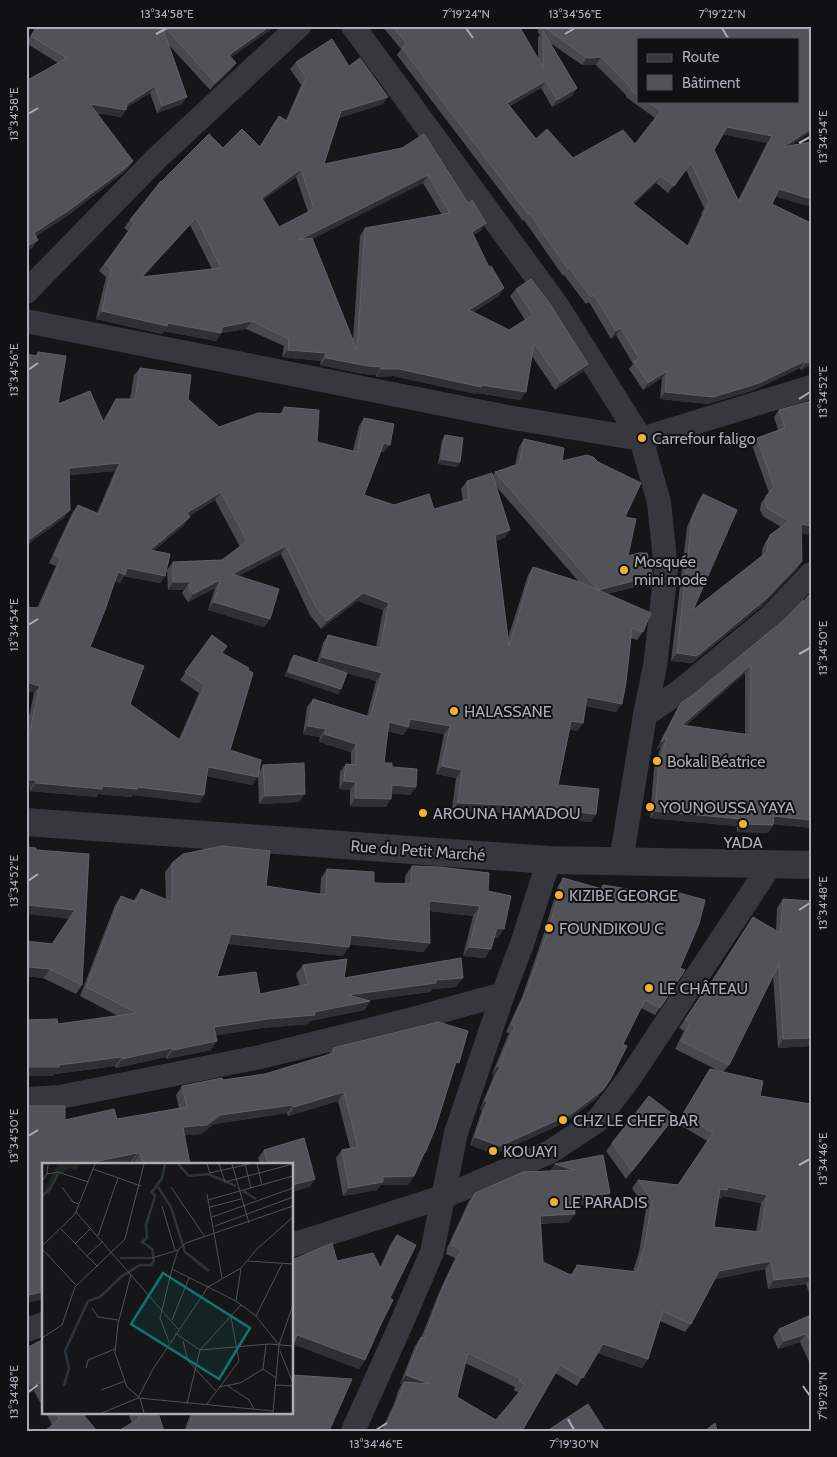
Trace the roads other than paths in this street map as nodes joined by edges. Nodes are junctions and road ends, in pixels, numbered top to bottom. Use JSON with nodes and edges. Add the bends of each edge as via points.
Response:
{"nodes":[{"id":1,"x":299,"y":26,"type":"edge"},
{"id":2,"x":353,"y":26,"type":"edge"},
{"id":3,"x":26,"y":292,"type":"edge"},
{"id":4,"x":26,"y":321,"type":"edge"},
{"id":5,"x":811,"y":387,"type":"edge"},
{"id":6,"x":641,"y":439,"type":"junction"},
{"id":7,"x":811,"y":574,"type":"edge"},
{"id":8,"x":645,"y":715,"type":"junction"},
{"id":9,"x":26,"y":822,"type":"edge"},
{"id":10,"x":549,"y":860,"type":"junction"},
{"id":11,"x":621,"y":861,"type":"junction"},
{"id":12,"x":771,"y":864,"type":"junction"},
{"id":13,"x":811,"y":865,"type":"edge"},
{"id":14,"x":503,"y":994,"type":"junction"},
{"id":15,"x":26,"y":1099,"type":"edge"},
{"id":16,"x":443,"y":1197,"type":"junction"},
{"id":17,"x":294,"y":1244,"type":"edge"},
{"id":18,"x":42,"y":1325,"type":"edge"},
{"id":19,"x":26,"y":1330,"type":"edge"},
{"id":20,"x":353,"y":1431,"type":"edge"}],
"edges":[{"from":1,"to":3,"type":"street","via":[[156,159]]},
{"from":2,"to":6,"type":"street","via":[[556,304]]},
{"from":4,"to":6,"type":"street","via":[[508,417]]},
{"from":5,"to":6,"type":"street"},
{"from":6,"to":8,"type":"street","via":[[659,502],[666,570],[655,666]]},
{"from":7,"to":8,"type":"street","via":[[771,616],[680,691]]},
{"from":8,"to":11,"type":"street"},
{"from":9,"to":10,"type":"street","name":"Rue du Petit Marché"},
{"from":10,"to":11,"type":"street","name":"Rue du Petit Marché"},
{"from":10,"to":14,"type":"street"},
{"from":11,"to":12,"type":"street","name":"Rue du Petit Marché"},
{"from":12,"to":13,"type":"street","name":"Rue du Petit Marché"},
{"from":12,"to":16,"type":"street","via":[[631,1076],[597,1121],[550,1152]]},
{"from":14,"to":15,"type":"street","via":[[260,1057],[60,1097]]},
{"from":14,"to":16,"type":"street","via":[[456,1132]]},
{"from":16,"to":17,"type":"street"},
{"from":16,"to":20,"type":"street","via":[[432,1252]]},
{"from":18,"to":19,"type":"street"}]}
